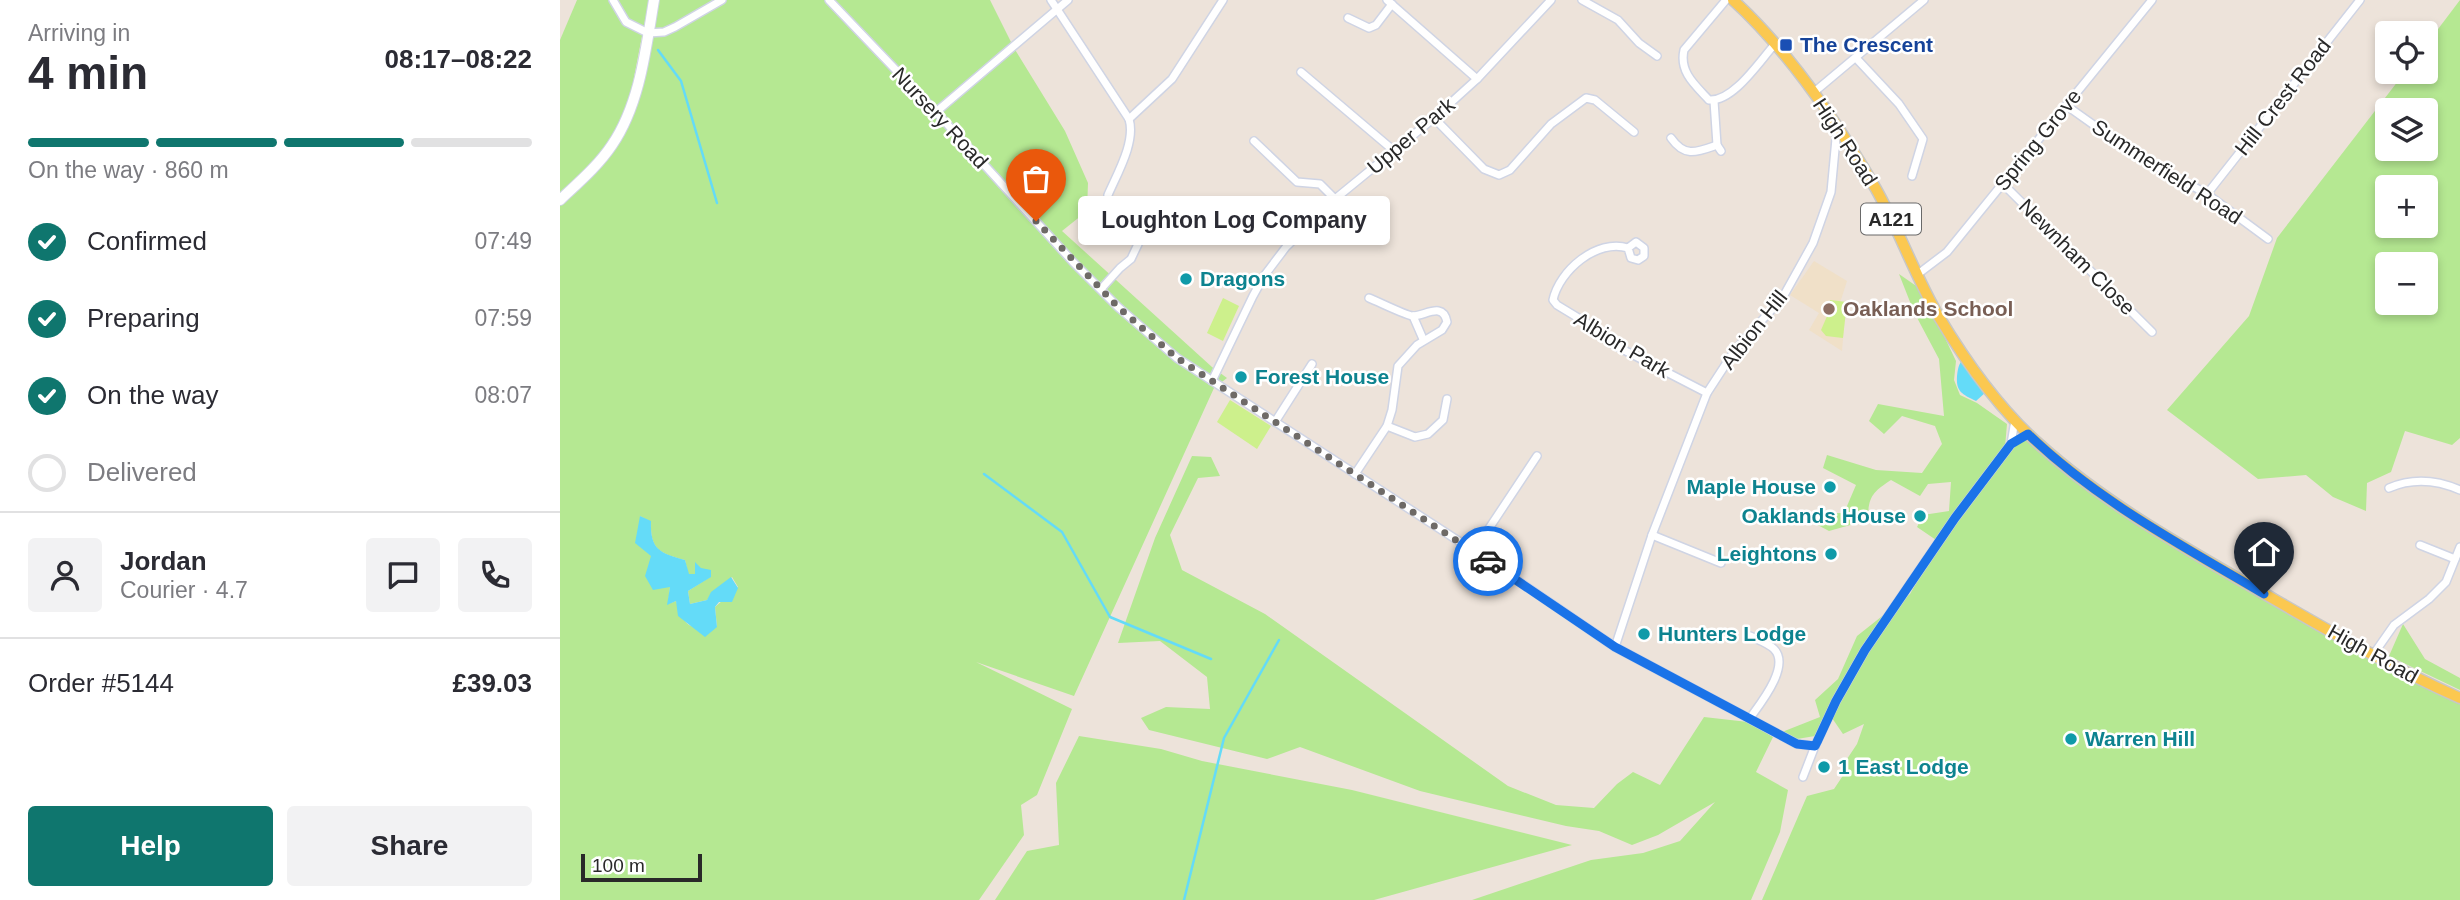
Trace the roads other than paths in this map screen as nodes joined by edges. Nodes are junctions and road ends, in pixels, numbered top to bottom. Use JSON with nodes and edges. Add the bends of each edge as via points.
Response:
{"nodes":[{"id":1,"x":613,"y":0,"type":"edge"},
{"id":2,"x":654,"y":0,"type":"edge"},
{"id":3,"x":722,"y":0,"type":"edge"},
{"id":4,"x":830,"y":0,"type":"edge"},
{"id":5,"x":1051,"y":0,"type":"edge"},
{"id":6,"x":1068,"y":0,"type":"edge"},
{"id":7,"x":1223,"y":0,"type":"edge"},
{"id":8,"x":1551,"y":0,"type":"edge"},
{"id":9,"x":1582,"y":0,"type":"edge"},
{"id":10,"x":1726,"y":0,"type":"edge"},
{"id":11,"x":1732,"y":0,"type":"edge"},
{"id":12,"x":1924,"y":0,"type":"edge"},
{"id":13,"x":2152,"y":0,"type":"edge"},
{"id":14,"x":2360,"y":0,"type":"edge"},
{"id":15,"x":1390,"y":2,"type":"edge"},
{"id":16,"x":1058,"y":10,"type":"junction"},
{"id":17,"x":1349,"y":18,"type":"dead end"},
{"id":18,"x":649,"y":33,"type":"junction"},
{"id":19,"x":1775,"y":44,"type":"junction"},
{"id":20,"x":1657,"y":56,"type":"dead end"},
{"id":21,"x":1856,"y":58,"type":"junction"},
{"id":22,"x":1477,"y":79,"type":"junction"},
{"id":23,"x":1302,"y":85,"type":"dead end"},
{"id":24,"x":1813,"y":93,"type":"junction"},
{"id":25,"x":1714,"y":101,"type":"junction"},
{"id":26,"x":2067,"y":106,"type":"junction"},
{"id":27,"x":936,"y":112,"type":"junction"},
{"id":28,"x":1434,"y":118,"type":"junction"},
{"id":29,"x":1129,"y":119,"type":"junction"},
{"id":30,"x":1837,"y":128,"type":"junction"},
{"id":31,"x":1634,"y":132,"type":"dead end"},
{"id":32,"x":1671,"y":138,"type":"dead end"},
{"id":33,"x":1254,"y":141,"type":"dead end"},
{"id":34,"x":1393,"y":150,"type":"junction"},
{"id":35,"x":1912,"y":176,"type":"dead end"},
{"id":36,"x":2002,"y":183,"type":"junction"},
{"id":37,"x":2207,"y":194,"type":"junction"},
{"id":38,"x":1108,"y":195,"type":"dead end"},
{"id":39,"x":1335,"y":199,"type":"junction"},
{"id":40,"x":560,"y":200,"type":"edge"},
{"id":41,"x":1175,"y":211,"type":"dead end"},
{"id":42,"x":2268,"y":239,"type":"dead end"},
{"id":43,"x":1628,"y":248,"type":"dead end"},
{"id":44,"x":1918,"y":274,"type":"junction"},
{"id":45,"x":1101,"y":289,"type":"junction"},
{"id":46,"x":1369,"y":298,"type":"dead end"},
{"id":47,"x":1413,"y":316,"type":"junction"},
{"id":48,"x":2152,"y":332,"type":"dead end"},
{"id":49,"x":1423,"y":339,"type":"junction"},
{"id":50,"x":1312,"y":363,"type":"dead end"},
{"id":51,"x":1212,"y":381,"type":"junction"},
{"id":52,"x":1707,"y":393,"type":"junction"},
{"id":53,"x":1447,"y":398,"type":"dead end"},
{"id":54,"x":2015,"y":420,"type":"junction"},
{"id":55,"x":1275,"y":422,"type":"junction"},
{"id":56,"x":1387,"y":426,"type":"junction"},
{"id":57,"x":2028,"y":434,"type":"junction"},
{"id":58,"x":2011,"y":444,"type":"junction"},
{"id":59,"x":1537,"y":456,"type":"dead end"},
{"id":60,"x":1355,"y":474,"type":"junction"},
{"id":61,"x":2389,"y":488,"type":"dead end"},
{"id":62,"x":2460,"y":490,"type":"edge"},
{"id":63,"x":1652,"y":535,"type":"junction"},
{"id":64,"x":2420,"y":545,"type":"dead end"},
{"id":65,"x":2460,"y":547,"type":"edge"},
{"id":66,"x":1474,"y":551,"type":"junction"},
{"id":67,"x":2455,"y":559,"type":"junction"},
{"id":68,"x":1721,"y":563,"type":"dead end"},
{"id":69,"x":1750,"y":636,"type":"dead end"},
{"id":70,"x":1615,"y":647,"type":"junction"},
{"id":71,"x":2373,"y":655,"type":"junction"},
{"id":72,"x":2460,"y":698,"type":"edge"},
{"id":73,"x":1750,"y":718,"type":"junction"},
{"id":74,"x":1815,"y":746,"type":"junction"},
{"id":75,"x":1803,"y":778,"type":"dead end"}],
"edges":[{"from":1,"to":18,"type":"street","via":[[626,22]]},
{"from":2,"to":18,"type":"street"},
{"from":3,"to":18,"type":"street","via":[[664,32]]},
{"from":4,"to":27,"type":"street","name":"Nursery Road"},
{"from":5,"to":16,"type":"street"},
{"from":6,"to":16,"type":"street"},
{"from":7,"to":29,"type":"street","via":[[1172,79]]},
{"from":8,"to":22,"type":"street","name":"Upper Park"},
{"from":9,"to":20,"type":"street","via":[[1618,20]]},
{"from":10,"to":25,"type":"street","via":[[1684,50],[1682,60],[1690,80]]},
{"from":11,"to":19,"type":"main road","name":"High Road","number":"A121"},
{"from":12,"to":21,"type":"street"},
{"from":13,"to":26,"type":"street","name":"Spring Grove"},
{"from":14,"to":37,"type":"street","name":"Hill Crest Road"},
{"from":15,"to":17,"type":"street","via":[[1376,26],[1369,29]]},
{"from":15,"to":22,"type":"street"},
{"from":16,"to":27,"type":"street"},
{"from":16,"to":29,"type":"street"},
{"from":18,"to":40,"type":"street","via":[[624,125],[595,166]]},
{"from":19,"to":24,"type":"main road","name":"High Road","number":"A121"},
{"from":19,"to":25,"type":"street","via":[[1733,92]]},
{"from":21,"to":24,"type":"street"},
{"from":21,"to":35,"type":"street","via":[[1899,104],[1923,139]]},
{"from":22,"to":28,"type":"street","name":"Upper Park"},
{"from":23,"to":34,"type":"street","via":[[1305,75]]},
{"from":24,"to":30,"type":"main road","name":"High Road","number":"A121"},
{"from":25,"to":32,"type":"street","via":[[1719,148],[1695,152],[1678,148]]},
{"from":26,"to":36,"type":"street","name":"Spring Grove"},
{"from":26,"to":37,"type":"street","name":"Summerfield Road","via":[[2136,155]]},
{"from":27,"to":45,"type":"street","name":"Nursery Road"},
{"from":28,"to":31,"type":"street","via":[[1484,169],[1499,175],[1510,170],[1551,124],[1586,98],[1595,100]]},
{"from":28,"to":34,"type":"street","name":"Upper Park"},
{"from":29,"to":38,"type":"street","via":[[1132,127]]},
{"from":30,"to":44,"type":"main road","name":"High Road","number":"A121","via":[[1876,190]]},
{"from":30,"to":52,"type":"street","name":"Albion Hill","via":[[1831,192],[1813,243],[1783,297],[1735,350]]},
{"from":33,"to":39,"type":"street","via":[[1297,182],[1320,184]]},
{"from":34,"to":39,"type":"street","name":"Upper Park"},
{"from":36,"to":44,"type":"street","name":"Spring Grove","via":[[1947,252]]},
{"from":36,"to":48,"type":"street","name":"Newnham Close"},
{"from":37,"to":42,"type":"street","name":"Summerfield Road"},
{"from":39,"to":51,"type":"street","name":"Upper Park","via":[[1264,276]]},
{"from":41,"to":45,"type":"street","via":[[1147,232],[1131,260]]},
{"from":43,"to":52,"type":"street","name":"Albion Park","via":[[1593,251],[1565,275],[1553,300],[1616,346]]},
{"from":44,"to":54,"type":"main road","name":"High Road","number":"A121","via":[[1966,357]]},
{"from":45,"to":51,"type":"street","name":"Nursery Road","via":[[1177,358]]},
{"from":46,"to":47,"type":"street"},
{"from":47,"to":49,"type":"street"},
{"from":47,"to":49,"type":"street","via":[[1438,311],[1447,318],[1442,330]]},
{"from":49,"to":56,"type":"street","via":[[1398,366]]},
{"from":50,"to":55,"type":"street"},
{"from":51,"to":55,"type":"street","name":"Nursery Road"},
{"from":52,"to":63,"type":"street","name":"Albion Hill"},
{"from":53,"to":56,"type":"street","via":[[1443,420],[1428,434],[1415,437]]},
{"from":54,"to":57,"type":"main road","name":"High Road","number":"A121"},
{"from":54,"to":58,"type":"street"},
{"from":55,"to":60,"type":"street","name":"Nursery Road"},
{"from":56,"to":60,"type":"street"},
{"from":57,"to":58,"type":"street"},
{"from":57,"to":71,"type":"main road","name":"High Road","number":"A121","via":[[2088,483],[2186,548]]},
{"from":58,"to":74,"type":"street","via":[[1865,650]]},
{"from":59,"to":66,"type":"street"},
{"from":60,"to":66,"type":"street","name":"Nursery Road"},
{"from":61,"to":62,"type":"street","via":[[2402,482],[2429,481]]},
{"from":63,"to":68,"type":"street"},
{"from":63,"to":70,"type":"street","name":"Albion Hill"},
{"from":64,"to":67,"type":"street"},
{"from":65,"to":67,"type":"street"},
{"from":66,"to":70,"type":"street","name":"Nursery Road"},
{"from":67,"to":71,"type":"street","via":[[2446,582],[2394,625]]},
{"from":69,"to":73,"type":"street","via":[[1772,647],[1779,659],[1778,672]]},
{"from":70,"to":73,"type":"street","name":"Nursery Road"},
{"from":71,"to":72,"type":"main road","name":"High Road","number":"A121"},
{"from":73,"to":74,"type":"street","name":"Nursery Road","via":[[1797,744]]},
{"from":74,"to":75,"type":"street"}]}
